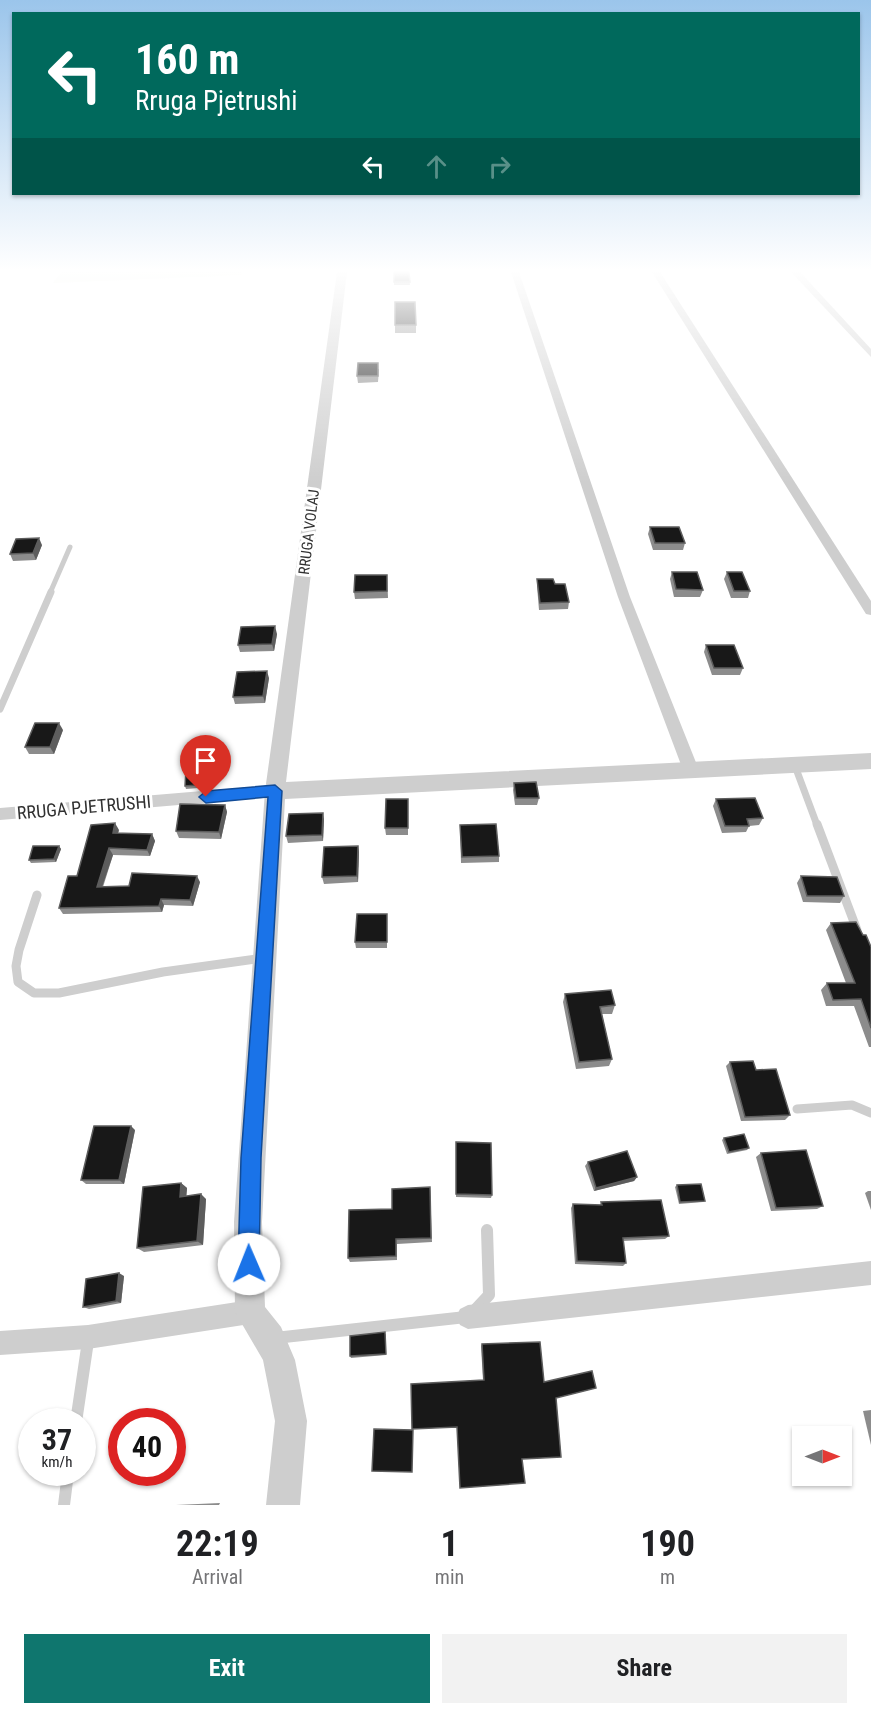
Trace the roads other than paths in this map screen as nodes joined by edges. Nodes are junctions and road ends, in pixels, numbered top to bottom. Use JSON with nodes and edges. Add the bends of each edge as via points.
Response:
{"nodes":[{"id":1,"x":333,"y":342,"type":"edge"},
{"id":2,"x":539,"y":342,"type":"edge"},
{"id":3,"x":701,"y":342,"type":"edge"},
{"id":4,"x":860,"y":342,"type":"edge"},
{"id":5,"x":871,"y":354,"type":"edge"},
{"id":6,"x":70,"y":547,"type":"dead end"},
{"id":7,"x":871,"y":611,"type":"edge"},
{"id":8,"x":0,"y":709,"type":"edge"},
{"id":9,"x":871,"y":761,"type":"edge"},
{"id":10,"x":795,"y":766,"type":"junction"},
{"id":11,"x":691,"y":770,"type":"junction"},
{"id":12,"x":275,"y":791,"type":"junction"},
{"id":13,"x":0,"y":814,"type":"edge"},
{"id":14,"x":37,"y":895,"type":"dead end"},
{"id":15,"x":858,"y":932,"type":"edge"},
{"id":16,"x":264,"y":958,"type":"junction"},
{"id":17,"x":797,"y":1109,"type":"dead end"},
{"id":18,"x":871,"y":1113,"type":"edge"},
{"id":19,"x":487,"y":1230,"type":"dead end"},
{"id":20,"x":871,"y":1273,"type":"edge"},
{"id":21,"x":250,"y":1312,"type":"junction"},
{"id":22,"x":468,"y":1317,"type":"junction"},
{"id":23,"x":88,"y":1337,"type":"junction"},
{"id":24,"x":270,"y":1338,"type":"junction"},
{"id":25,"x":0,"y":1343,"type":"edge"},
{"id":26,"x":78,"y":1408,"type":"edge"},
{"id":27,"x":66,"y":1486,"type":"edge"},
{"id":28,"x":64,"y":1505,"type":"edge"},
{"id":29,"x":283,"y":1505,"type":"edge"}],
"edges":[{"from":1,"to":12,"type":"street","name":"RRUGA VOLAJ"},
{"from":2,"to":11,"type":"street","via":[[624,597]]},
{"from":3,"to":7,"type":"street"},
{"from":4,"to":5,"type":"street"},
{"from":6,"to":8,"type":"lane"},
{"from":9,"to":10,"type":"street"},
{"from":10,"to":11,"type":"street"},
{"from":10,"to":15,"type":"lane"},
{"from":11,"to":12,"type":"street"},
{"from":12,"to":13,"type":"street","name":"RRUGA PJETRUSHI"},
{"from":12,"to":16,"type":"street","name":"RRUGA VOLAJ"},
{"from":14,"to":16,"type":"lane","via":[[16,966],[18,982],[34,993],[59,993],[163,972]]},
{"from":16,"to":21,"type":"street","name":"RRUGA VOLAJ","via":[[248,1222]]},
{"from":17,"to":18,"type":"lane","via":[[852,1105]]},
{"from":19,"to":22,"type":"lane","via":[[489,1295]]},
{"from":20,"to":22,"type":"street"},
{"from":21,"to":23,"type":"street"},
{"from":21,"to":24,"type":"street"},
{"from":22,"to":24,"type":"lane"},
{"from":23,"to":25,"type":"street"},
{"from":23,"to":26,"type":"lane"},
{"from":24,"to":29,"type":"street","via":[[279,1360],[291,1421]]},
{"from":27,"to":28,"type":"lane"}]}
